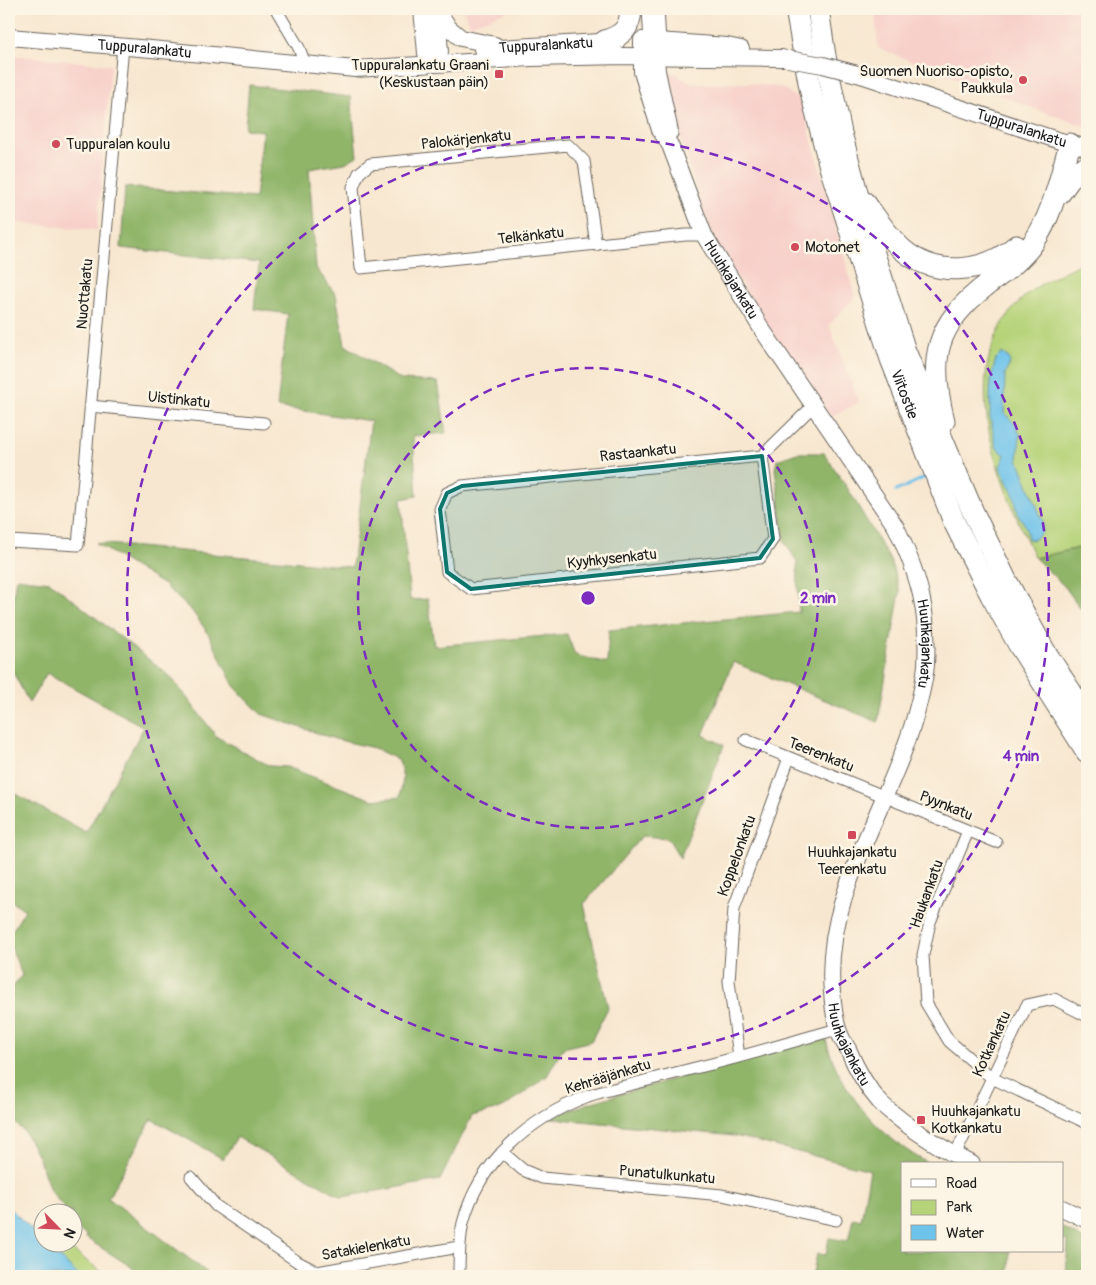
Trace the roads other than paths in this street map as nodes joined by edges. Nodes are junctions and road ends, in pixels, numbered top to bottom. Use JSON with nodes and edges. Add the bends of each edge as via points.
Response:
{"nodes":[{"id":1,"x":276,"y":9,"type":"edge"},
{"id":2,"x":422,"y":9,"type":"edge"},
{"id":3,"x":437,"y":9,"type":"edge"},
{"id":4,"x":631,"y":9,"type":"edge"},
{"id":5,"x":641,"y":9,"type":"edge"},
{"id":6,"x":653,"y":9,"type":"edge"},
{"id":7,"x":796,"y":9,"type":"edge"},
{"id":8,"x":818,"y":9,"type":"edge"},
{"id":9,"x":9,"y":37,"type":"edge"},
{"id":10,"x":605,"y":41,"type":"junction"},
{"id":11,"x":123,"y":46,"type":"junction"},
{"id":12,"x":512,"y":47,"type":"junction"},
{"id":13,"x":649,"y":48,"type":"junction"},
{"id":14,"x":433,"y":56,"type":"junction"},
{"id":15,"x":307,"y":64,"type":"junction"},
{"id":16,"x":1071,"y":144,"type":"edge"},
{"id":17,"x":1087,"y":167,"type":"edge"},
{"id":18,"x":857,"y":193,"type":"junction"},
{"id":19,"x":704,"y":235,"type":"junction"},
{"id":20,"x":596,"y":245,"type":"junction"},
{"id":21,"x":361,"y":268,"type":"joint"},
{"id":22,"x":994,"y":279,"type":"junction"},
{"id":23,"x":814,"y":405,"type":"junction"},
{"id":24,"x":90,"y":406,"type":"junction"},
{"id":25,"x":264,"y":423,"type":"dead end"},
{"id":26,"x":762,"y":456,"type":"junction"},
{"id":27,"x":958,"y":476,"type":"junction"},
{"id":28,"x":447,"y":493,"type":"joint"},
{"id":29,"x":9,"y":541,"type":"edge"},
{"id":30,"x":1087,"y":717,"type":"edge"},
{"id":31,"x":746,"y":740,"type":"dead end"},
{"id":32,"x":1087,"y":752,"type":"edge"},
{"id":33,"x":789,"y":758,"type":"junction"},
{"id":34,"x":885,"y":798,"type":"junction"},
{"id":35,"x":968,"y":831,"type":"junction"},
{"id":36,"x":996,"y":842,"type":"dead end"},
{"id":37,"x":1087,"y":1016,"type":"edge"},
{"id":38,"x":838,"y":1029,"type":"junction"},
{"id":39,"x":739,"y":1058,"type":"junction"},
{"id":40,"x":992,"y":1078,"type":"junction"},
{"id":41,"x":1087,"y":1123,"type":"edge"},
{"id":42,"x":502,"y":1152,"type":"junction"},
{"id":43,"x":955,"y":1155,"type":"junction"},
{"id":44,"x":968,"y":1162,"type":"edge"},
{"id":45,"x":191,"y":1177,"type":"dead end"},
{"id":46,"x":1064,"y":1209,"type":"edge"},
{"id":47,"x":836,"y":1220,"type":"dead end"},
{"id":48,"x":1087,"y":1220,"type":"edge"},
{"id":49,"x":459,"y":1247,"type":"junction"},
{"id":50,"x":344,"y":1272,"type":"edge"},
{"id":51,"x":459,"y":1276,"type":"edge"}],
"edges":[{"from":1,"to":15,"type":"street"},
{"from":2,"to":14,"type":"street"},
{"from":3,"to":12,"type":"street","via":[[449,28],[461,38]]},
{"from":3,"to":14,"type":"street"},
{"from":4,"to":10,"type":"highway","via":[[628,26],[621,34]]},
{"from":5,"to":13,"type":"highway"},
{"from":6,"to":13,"type":"highway"},
{"from":7,"to":32,"type":"highway","name":"Viitostie","via":[[810,88],[830,167],[891,359],[954,522],[990,596]]},
{"from":8,"to":18,"type":"highway","name":"Viitostie","via":[[825,56]]},
{"from":9,"to":11,"type":"street","name":"Tuppuralankatu"},
{"from":10,"to":12,"type":"street","name":"Tuppuralankatu"},
{"from":10,"to":13,"type":"street","name":"Tuppuralankatu"},
{"from":11,"to":15,"type":"street","name":"Tuppuralankatu"},
{"from":11,"to":24,"type":"street","name":"Nuottakatu"},
{"from":12,"to":14,"type":"street","name":"Tuppuralankatu"},
{"from":13,"to":14,"type":"street","name":"Tuppuralankatu","via":[[531,58]]},
{"from":13,"to":16,"type":"street","name":"Tuppuralankatu","bridge":true,"via":[[673,42],[727,46],[823,65]]},
{"from":13,"to":19,"type":"street","name":"Huuhkajankatu","via":[[670,127],[670,144]]},
{"from":14,"to":15,"type":"street","name":"Tuppuralankatu"},
{"from":16,"to":18,"type":"highway","via":[[1030,230],[1015,247],[978,267],[939,267],[905,252]]},
{"from":16,"to":22,"type":"highway","via":[[1042,229],[1024,254]]},
{"from":17,"to":22,"type":"highway","via":[[1076,172],[1060,193],[1046,228],[1032,251]]},
{"from":18,"to":27,"type":"highway","name":"Viitostie","via":[[905,352]]},
{"from":19,"to":20,"type":"street","name":"Telkänkatu"},
{"from":19,"to":23,"type":"street","name":"Huuhkajankatu","via":[[762,331]]},
{"from":20,"to":21,"type":"street","name":"Telkänkatu"},
{"from":20,"to":21,"type":"street","name":"Palokärjenkatu","via":[[584,161],[568,145],[370,164],[358,174],[353,187]]},
{"from":22,"to":27,"type":"highway","via":[[954,315],[946,326],[938,350],[938,399]]},
{"from":23,"to":26,"type":"street"},
{"from":23,"to":34,"type":"street","name":"Huuhkajankatu","via":[[896,527],[912,560],[923,598],[926,666],[920,700]]},
{"from":24,"to":25,"type":"street","name":"Uistinkatu"},
{"from":24,"to":29,"type":"street","name":"Nuottakatu","via":[[78,545]]},
{"from":26,"to":28,"type":"street","name":"Rastaankatu","via":[[462,486]]},
{"from":26,"to":28,"type":"street","name":"Kyyhkysenkatu","via":[[773,539],[760,558],[471,589],[447,572],[440,509]]},
{"from":27,"to":30,"type":"highway","name":"Viitostie","via":[[1002,571],[1044,650]]},
{"from":31,"to":33,"type":"street","name":"Teerenkatu"},
{"from":33,"to":34,"type":"street","name":"Teerenkatu"},
{"from":33,"to":39,"type":"street","name":"Koppelonkatu","via":[[734,908],[729,981]]},
{"from":34,"to":35,"type":"street","name":"Pyynkatu"},
{"from":34,"to":38,"type":"street","name":"Huuhkajankatu","via":[[847,890],[833,939],[830,971]]},
{"from":35,"to":36,"type":"street","name":"Pyynkatu"},
{"from":35,"to":40,"type":"street","name":"Haukankatu","via":[[930,922],[923,955],[926,1003],[948,1041]]},
{"from":37,"to":40,"type":"street","name":"Kotkankatu","via":[[1054,999],[1027,1005]]},
{"from":38,"to":39,"type":"street","name":"Kehrääjänkatu"},
{"from":38,"to":43,"type":"street","name":"Huuhkajankatu","via":[[866,1085],[880,1103],[911,1128]]},
{"from":39,"to":42,"type":"street","name":"Kehrääjänkatu","via":[[589,1096],[550,1112],[519,1134]]},
{"from":40,"to":41,"type":"street","name":"Haukankatu"},
{"from":40,"to":43,"type":"street","name":"Kotkankatu"},
{"from":42,"to":47,"type":"street","name":"Punatulkunkatu","via":[[523,1170],[542,1178],[722,1195]]},
{"from":42,"to":49,"type":"street","name":"Kehrääjänkatu","via":[[470,1201]]},
{"from":43,"to":44,"type":"street","name":"Huuhkajankatu"},
{"from":45,"to":50,"type":"street","name":"Satakielenkatu","via":[[216,1206],[298,1262],[317,1272]]},
{"from":46,"to":48,"type":"street"},
{"from":49,"to":50,"type":"street","name":"Satakielenkatu"},
{"from":49,"to":51,"type":"street","name":"Kehrääjänkatu"}]}
